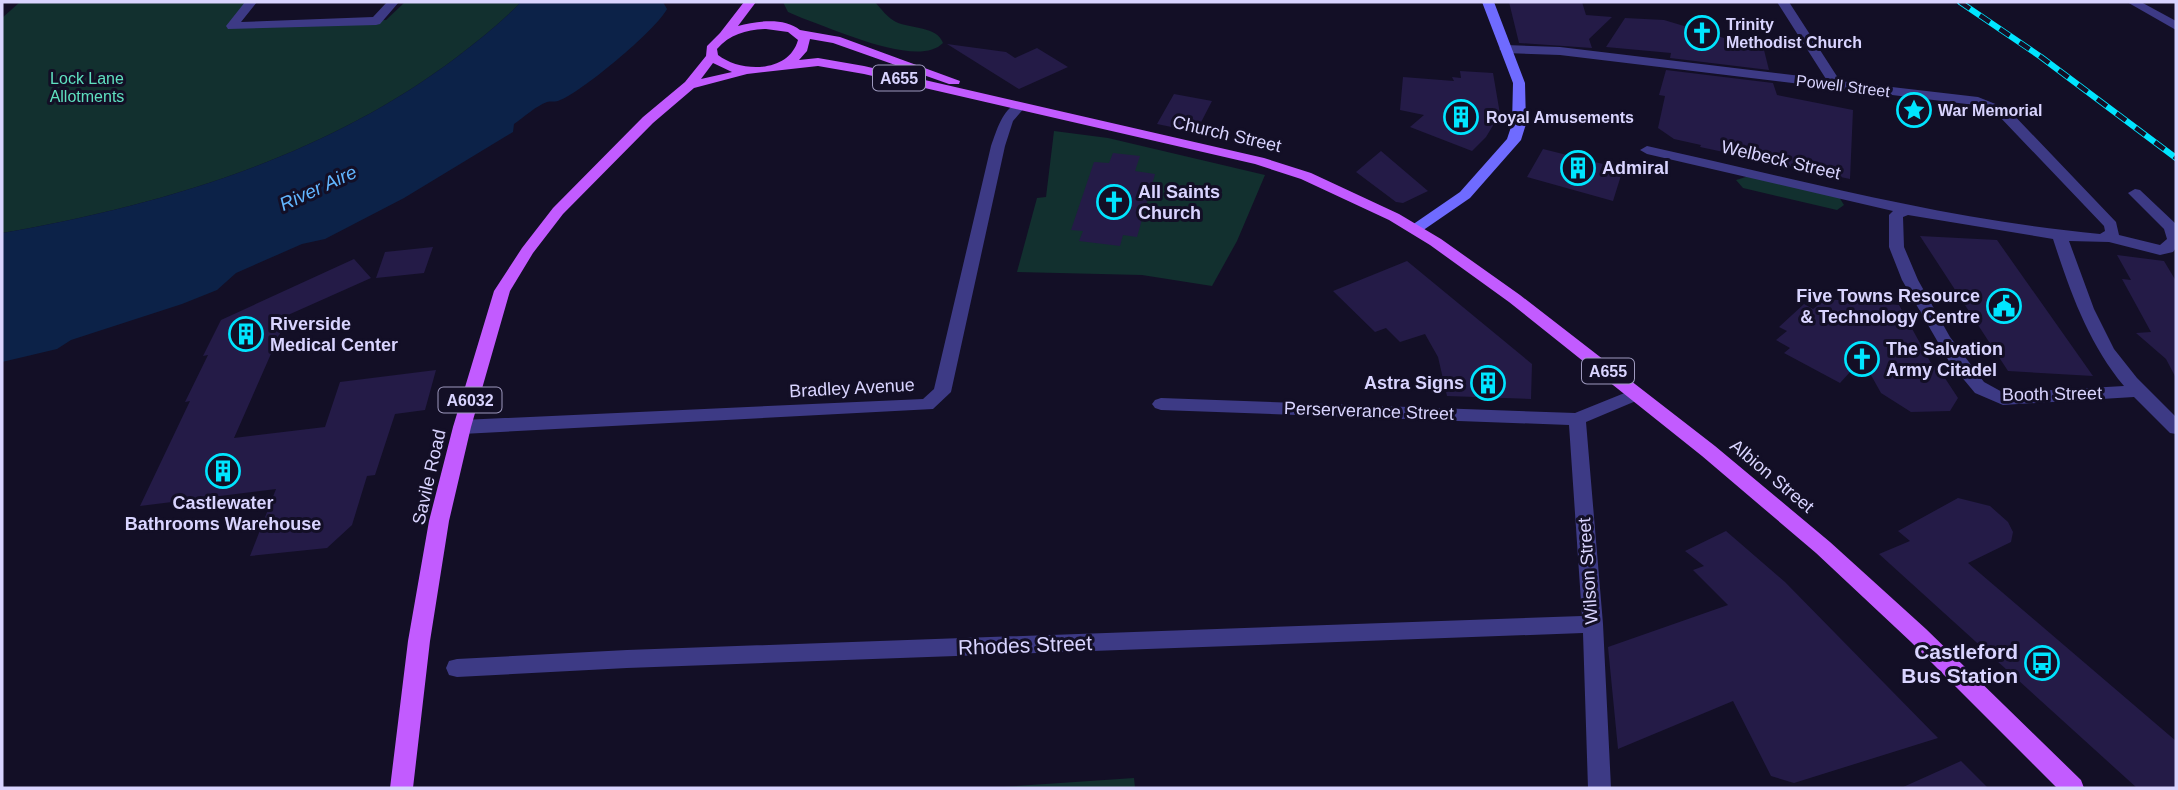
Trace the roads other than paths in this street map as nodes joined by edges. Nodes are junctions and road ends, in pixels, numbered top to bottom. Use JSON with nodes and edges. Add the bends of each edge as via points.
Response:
{"nodes":[{"id":1,"x":251,"y":2,"type":"edge"},
{"id":2,"x":393,"y":2,"type":"edge"},
{"id":3,"x":750,"y":2,"type":"edge"},
{"id":4,"x":1488,"y":2,"type":"edge"},
{"id":5,"x":1783,"y":2,"type":"edge"},
{"id":6,"x":2135,"y":2,"type":"edge"},
{"id":7,"x":775,"y":25,"type":"junction"},
{"id":8,"x":2176,"y":26,"type":"edge"},
{"id":9,"x":799,"y":33,"type":"junction"},
{"id":10,"x":726,"y":34,"type":"junction"},
{"id":11,"x":1505,"y":49,"type":"junction"},
{"id":12,"x":712,"y":56,"type":"junction"},
{"id":13,"x":777,"y":67,"type":"junction"},
{"id":14,"x":751,"y":71,"type":"junction"},
{"id":15,"x":690,"y":85,"type":"junction"},
{"id":16,"x":1837,"y":86,"type":"junction"},
{"id":17,"x":1019,"y":106,"type":"junction"},
{"id":18,"x":1647,"y":150,"type":"dead end"},
{"id":19,"x":2135,"y":193,"type":"dead end"},
{"id":20,"x":1906,"y":210,"type":"junction"},
{"id":21,"x":2174,"y":227,"type":"edge"},
{"id":22,"x":1416,"y":228,"type":"junction"},
{"id":23,"x":2059,"y":235,"type":"junction"},
{"id":24,"x":2105,"y":238,"type":"junction"},
{"id":25,"x":2138,"y":391,"type":"junction"},
{"id":26,"x":1637,"y":394,"type":"junction"},
{"id":27,"x":1161,"y":404,"type":"dead end"},
{"id":28,"x":1577,"y":419,"type":"junction"},
{"id":29,"x":462,"y":427,"type":"junction"},
{"id":30,"x":2176,"y":428,"type":"edge"},
{"id":31,"x":1592,"y":624,"type":"junction"},
{"id":32,"x":457,"y":668,"type":"dead end"},
{"id":33,"x":401,"y":788,"type":"edge"},
{"id":34,"x":1600,"y":788,"type":"edge"},
{"id":35,"x":2073,"y":788,"type":"edge"}],
"edges":[{"from":1,"to":2,"type":"street","via":[[232,26],[376,21]]},
{"from":3,"to":7,"type":"main road","number":"A6032"},
{"from":3,"to":10,"type":"main road","number":"A6032"},
{"from":4,"to":11,"type":"street"},
{"from":5,"to":16,"type":"street"},
{"from":6,"to":8,"type":"street"},
{"from":7,"to":9,"type":"main road","number":"A6032"},
{"from":7,"to":10,"type":"main road","number":"A6032"},
{"from":9,"to":13,"type":"main road","number":"A6032","via":[[804,47]]},
{"from":9,"to":17,"type":"main road","name":"Church Street","number":"A655","via":[[836,40]]},
{"from":10,"to":12,"type":"main road","number":"A6032","via":[[712,49]]},
{"from":11,"to":16,"type":"street","name":"Powell Street","via":[[1573,52]]},
{"from":11,"to":22,"type":"street","via":[[1519,83],[1519,124],[1514,140],[1465,195]]},
{"from":12,"to":14,"type":"main road","number":"A6032","via":[[725,67]]},
{"from":12,"to":15,"type":"main road","name":"Savile Road","number":"A6032"},
{"from":13,"to":14,"type":"main road","number":"A6032"},
{"from":13,"to":17,"type":"main road","name":"Church Street","number":"A655","via":[[818,62]]},
{"from":14,"to":15,"type":"main road","name":"Savile Road","number":"A6032"},
{"from":15,"to":29,"type":"main road","name":"Savile Road","number":"A6032","via":[[598,169],[527,251],[502,291]]},
{"from":16,"to":24,"type":"street","name":"Powell Street","via":[[1978,101],[1996,107],[2112,225],[2113,233]]},
{"from":17,"to":22,"type":"main road","name":"Church Street","number":"A655","via":[[1301,172],[1338,186]]},
{"from":17,"to":29,"type":"street","name":"Bradley Avenue","via":[[1007,120],[998,146],[942,392],[927,405]]},
{"from":18,"to":20,"type":"street","name":"Welbeck Street"},
{"from":19,"to":21,"type":"street"},
{"from":20,"to":23,"type":"street","name":"Welbeck Street"},
{"from":20,"to":25,"type":"street","name":"Booth Street","via":[[1896,215],[1898,254],[1973,382],[1989,395],[2003,399]]},
{"from":21,"to":24,"type":"street","name":"Welbeck Street","via":[[2175,239],[2168,249]]},
{"from":22,"to":26,"type":"main road","name":"Albion Street","number":"A655"},
{"from":23,"to":24,"type":"street","name":"Welbeck Street"},
{"from":23,"to":25,"type":"street","via":[[2087,313],[2108,353]]},
{"from":25,"to":30,"type":"street"},
{"from":26,"to":28,"type":"street"},
{"from":26,"to":35,"type":"main road","name":"Albion Street","number":"A655","via":[[1867,588]]},
{"from":27,"to":28,"type":"street","name":"Perserverance Street"},
{"from":28,"to":31,"type":"street","name":"Wilson Street"},
{"from":29,"to":33,"type":"main road","name":"Savile Road","number":"A6032","via":[[437,534]]},
{"from":31,"to":32,"type":"street","name":"Rhodes Street"},
{"from":31,"to":34,"type":"street","name":"Wilson Street"}]}
